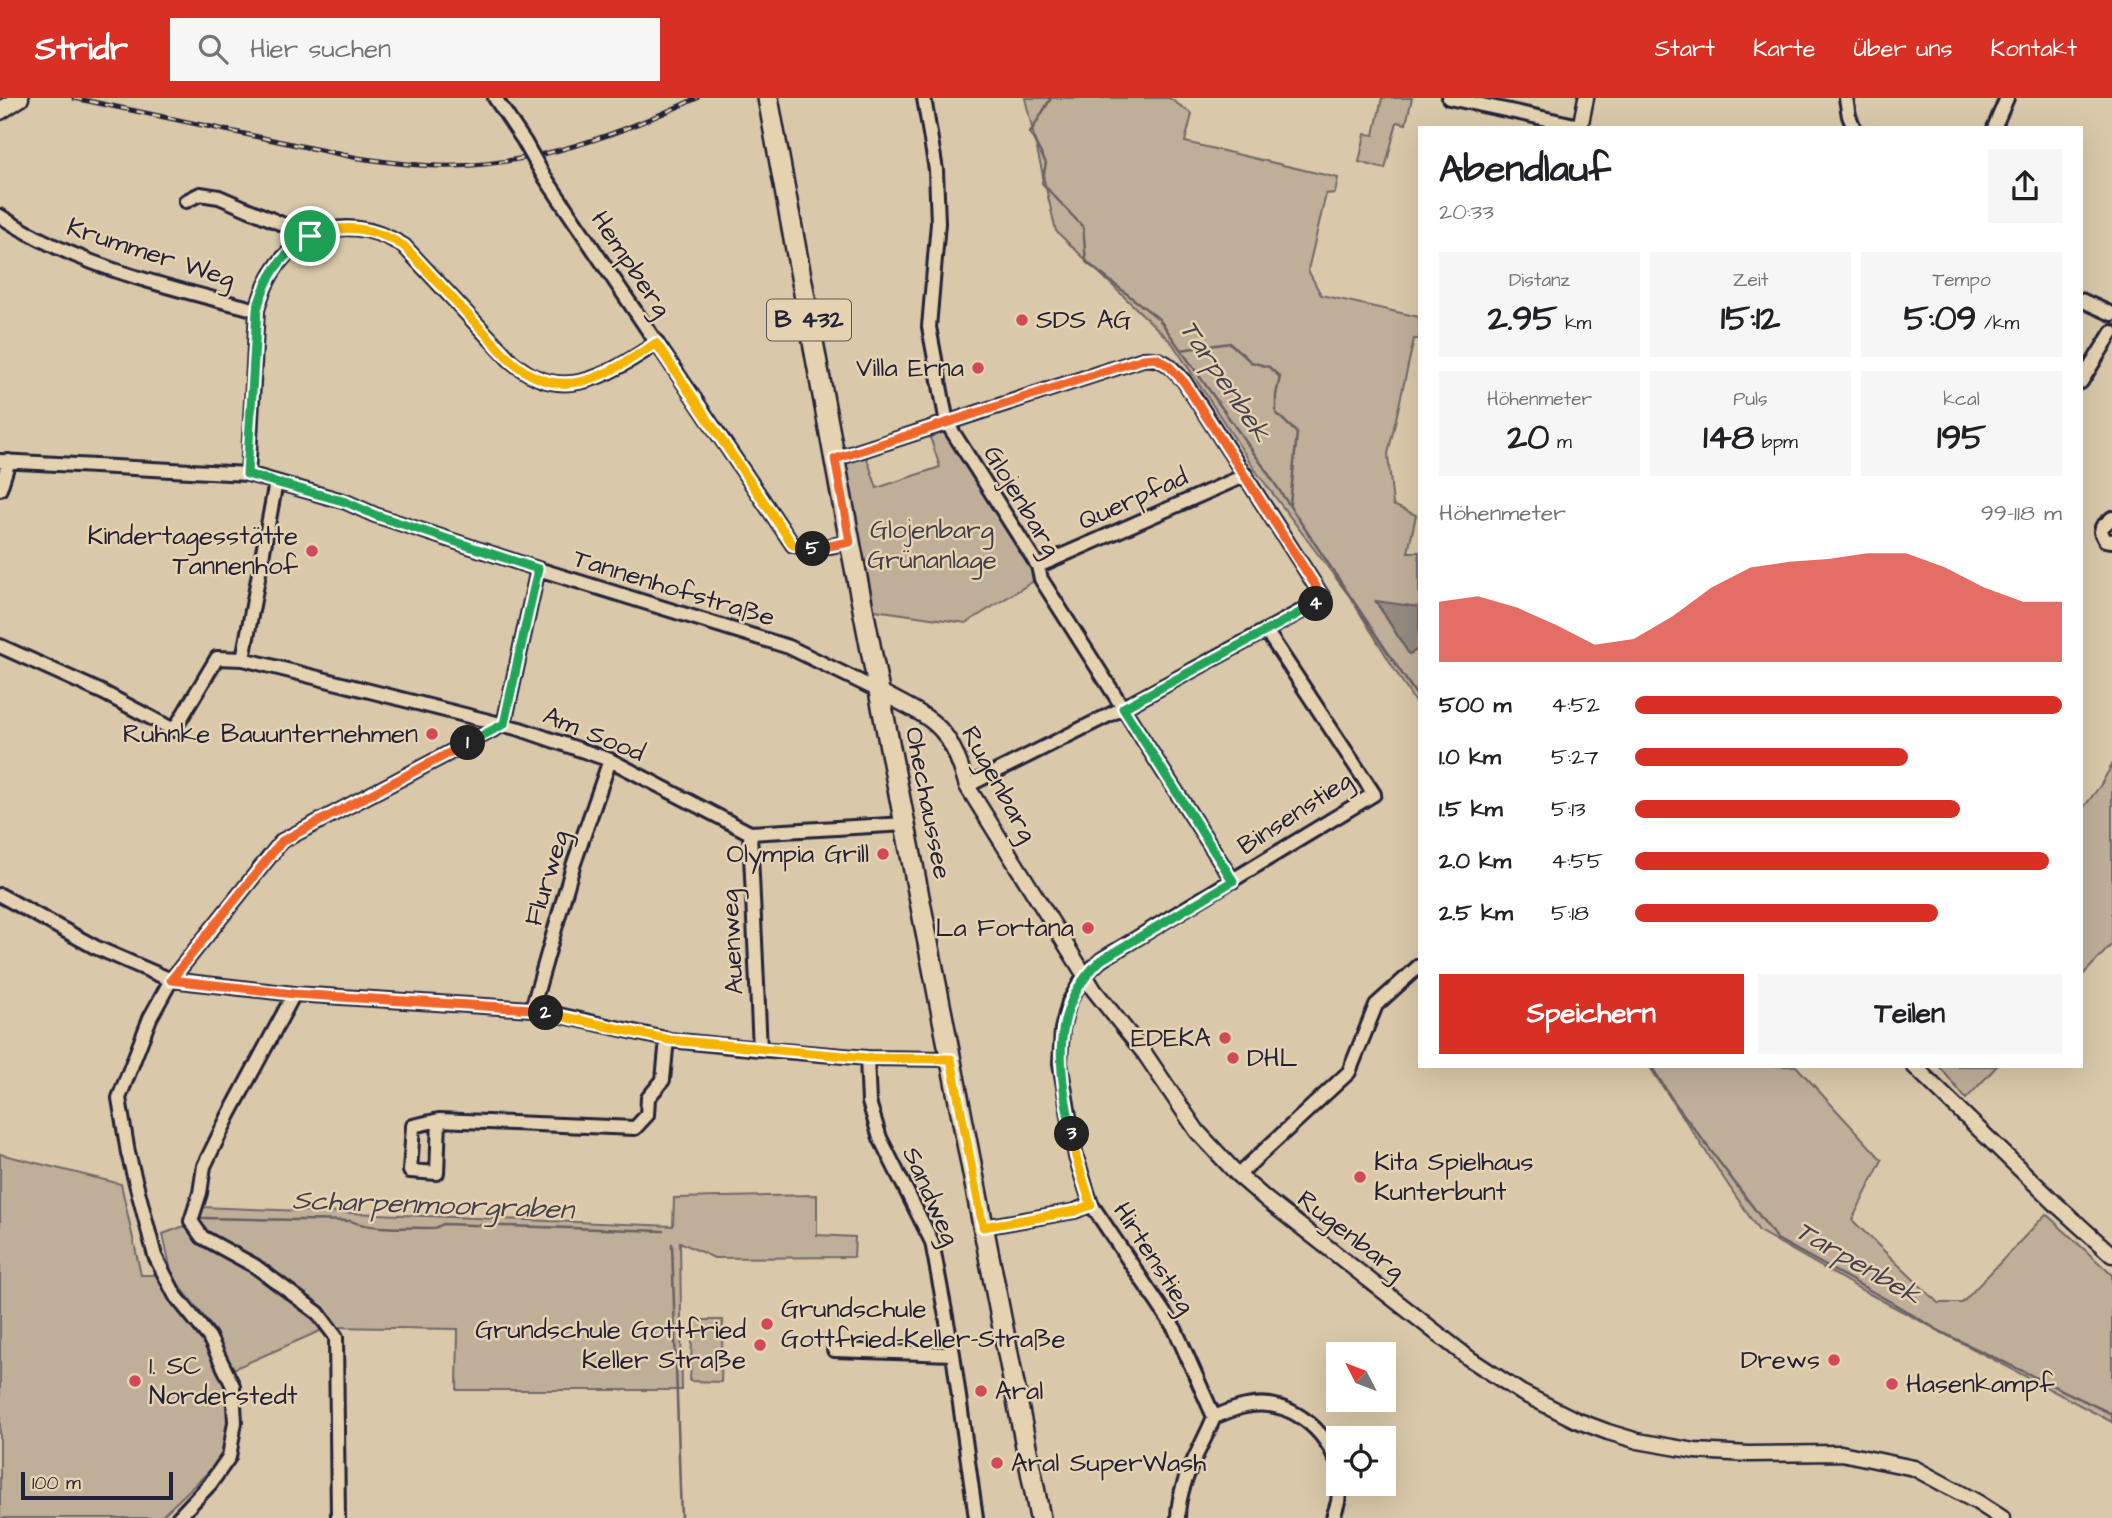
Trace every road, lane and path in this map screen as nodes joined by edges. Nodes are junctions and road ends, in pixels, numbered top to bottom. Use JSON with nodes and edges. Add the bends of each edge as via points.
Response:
{"nodes":[{"id":1,"x":495,"y":98,"type":"edge"},
{"id":2,"x":768,"y":98,"type":"edge"},
{"id":3,"x":924,"y":98,"type":"edge"},
{"id":4,"x":1449,"y":98,"type":"edge"},
{"id":5,"x":1586,"y":98,"type":"edge"},
{"id":6,"x":1846,"y":98,"type":"edge"},
{"id":7,"x":2007,"y":98,"type":"edge"},
{"id":8,"x":18,"y":99,"type":"edge"},
{"id":9,"x":0,"y":111,"type":"edge"},
{"id":10,"x":1575,"y":126,"type":"edge"},
{"id":11,"x":1580,"y":126,"type":"edge"},
{"id":12,"x":1853,"y":126,"type":"edge"},
{"id":13,"x":1995,"y":126,"type":"edge"},
{"id":14,"x":186,"y":201,"type":"dead end"},
{"id":15,"x":0,"y":216,"type":"edge"},
{"id":16,"x":310,"y":236,"type":"junction"},
{"id":17,"x":2083,"y":301,"type":"edge"},
{"id":18,"x":257,"y":310,"type":"junction"},
{"id":19,"x":2112,"y":314,"type":"edge"},
{"id":20,"x":2112,"y":332,"type":"edge"},
{"id":21,"x":656,"y":343,"type":"junction"},
{"id":22,"x":2083,"y":379,"type":"edge"},
{"id":23,"x":947,"y":423,"type":"junction"},
{"id":24,"x":835,"y":459,"type":"junction"},
{"id":25,"x":4,"y":461,"type":"edge"},
{"id":26,"x":247,"y":474,"type":"junction"},
{"id":27,"x":1246,"y":475,"type":"junction"},
{"id":28,"x":276,"y":482,"type":"junction"},
{"id":29,"x":0,"y":489,"type":"edge"},
{"id":30,"x":2112,"y":518,"type":"edge"},
{"id":31,"x":2112,"y":541,"type":"edge"},
{"id":32,"x":850,"y":542,"type":"junction"},
{"id":33,"x":1038,"y":566,"type":"junction"},
{"id":34,"x":538,"y":569,"type":"junction"},
{"id":35,"x":1267,"y":632,"type":"junction"},
{"id":36,"x":0,"y":646,"type":"edge"},
{"id":37,"x":243,"y":659,"type":"junction"},
{"id":38,"x":879,"y":691,"type":"junction"},
{"id":39,"x":1123,"y":708,"type":"junction"},
{"id":40,"x":504,"y":724,"type":"junction"},
{"id":41,"x":610,"y":760,"type":"junction"},
{"id":42,"x":967,"y":786,"type":"junction"},
{"id":43,"x":906,"y":824,"type":"junction"},
{"id":44,"x":750,"y":834,"type":"junction"},
{"id":45,"x":1233,"y":881,"type":"junction"},
{"id":46,"x":2,"y":900,"type":"edge"},
{"id":47,"x":1418,"y":967,"type":"edge"},
{"id":48,"x":1085,"y":975,"type":"junction"},
{"id":49,"x":171,"y":980,"type":"junction"},
{"id":50,"x":294,"y":994,"type":"junction"},
{"id":51,"x":532,"y":1009,"type":"junction"},
{"id":52,"x":667,"y":1039,"type":"junction"},
{"id":53,"x":760,"y":1049,"type":"junction"},
{"id":54,"x":867,"y":1058,"type":"junction"},
{"id":55,"x":951,"y":1059,"type":"junction"},
{"id":56,"x":1916,"y":1068,"type":"edge"},
{"id":57,"x":439,"y":1120,"type":"dead end"},
{"id":58,"x":1238,"y":1175,"type":"junction"},
{"id":59,"x":1091,"y":1205,"type":"junction"},
{"id":60,"x":983,"y":1227,"type":"junction"},
{"id":61,"x":2112,"y":1255,"type":"edge"},
{"id":62,"x":834,"y":1350,"type":"dead end"},
{"id":63,"x":953,"y":1354,"type":"junction"},
{"id":64,"x":1214,"y":1416,"type":"junction"},
{"id":65,"x":1326,"y":1443,"type":"edge"},
{"id":66,"x":1339,"y":1496,"type":"edge"},
{"id":67,"x":178,"y":1518,"type":"edge"},
{"id":68,"x":338,"y":1518,"type":"edge"},
{"id":69,"x":976,"y":1518,"type":"edge"},
{"id":70,"x":1040,"y":1518,"type":"edge"},
{"id":71,"x":1178,"y":1518,"type":"edge"},
{"id":72,"x":1333,"y":1518,"type":"edge"},
{"id":73,"x":2002,"y":1518,"type":"edge"}],
"edges":[{"from":1,"to":21,"type":"street","name":"Hempberg","bridge":true},
{"from":2,"to":24,"type":"main road","name":"Ohechaussee","number":"B 432"},
{"from":3,"to":23,"type":"street","name":"Glojenbarg","via":[[936,170],[938,223],[929,327]]},
{"from":4,"to":10,"type":"street"},
{"from":5,"to":11,"type":"street"},
{"from":6,"to":12,"type":"street"},
{"from":7,"to":13,"type":"street"},
{"from":8,"to":9,"type":"main road"},
{"from":14,"to":16,"type":"street","via":[[200,194],[219,197]]},
{"from":15,"to":18,"type":"street","name":"Krummer Weg","via":[[95,263]]},
{"from":16,"to":18,"type":"street","via":[[286,253],[272,271]]},
{"from":16,"to":21,"type":"street","via":[[337,229],[385,234],[404,246],[509,359],[537,379],[576,384],[590,381]]},
{"from":17,"to":19,"type":"street"},
{"from":18,"to":26,"type":"street","name":"Krummer Weg"},
{"from":20,"to":22,"type":"street"},
{"from":21,"to":32,"type":"street","name":"Hempberg","via":[[793,545],[816,549]]},
{"from":23,"to":24,"type":"street"},
{"from":23,"to":27,"type":"street","via":[[1156,358],[1184,382]]},
{"from":23,"to":33,"type":"street","name":"Glojenbarg"},
{"from":24,"to":32,"type":"main road","name":"Ohechaussee","number":"B 432"},
{"from":25,"to":26,"type":"street","name":"Tannenhofstraße"},
{"from":25,"to":29,"type":"street"},
{"from":26,"to":28,"type":"street","name":"Tannenhofstraße"},
{"from":27,"to":33,"type":"street","name":"Querpfad"},
{"from":27,"to":35,"type":"street","via":[[1324,599]]},
{"from":28,"to":34,"type":"street","name":"Tannenhofstraße"},
{"from":28,"to":37,"type":"street"},
{"from":30,"to":31,"type":"street","via":[[2101,532],[2105,540]]},
{"from":32,"to":38,"type":"main road","name":"Ohechaussee","number":"B 432"},
{"from":33,"to":39,"type":"street","name":"Glojenbarg","via":[[1041,579]]},
{"from":34,"to":38,"type":"street","name":"Tannenhofstraße","via":[[789,647]]},
{"from":34,"to":40,"type":"street"},
{"from":35,"to":39,"type":"street"},
{"from":35,"to":45,"type":"street","name":"Binsenstieg","via":[[1374,794]]},
{"from":36,"to":37,"type":"street","name":"Am Sood","via":[[174,730],[218,659]]},
{"from":37,"to":40,"type":"street","name":"Am Sood"},
{"from":38,"to":42,"type":"street","name":"Rugenbarg","via":[[939,726]]},
{"from":38,"to":43,"type":"main road","name":"Ohechaussee","number":"B 432"},
{"from":39,"to":42,"type":"street"},
{"from":39,"to":45,"type":"street","name":"Glojenbarg"},
{"from":40,"to":41,"type":"street","name":"Am Sood"},
{"from":40,"to":49,"type":"street","via":[[282,841]]},
{"from":41,"to":44,"type":"street","name":"Am Sood"},
{"from":41,"to":51,"type":"street","name":"Flurweg","via":[[573,866]]},
{"from":42,"to":48,"type":"street","name":"Rugenbarg"},
{"from":43,"to":44,"type":"street"},
{"from":43,"to":55,"type":"main road","name":"Ohechaussee","number":"B 432"},
{"from":44,"to":53,"type":"street","name":"Auenweg"},
{"from":45,"to":48,"type":"street","name":"Binsenstieg","via":[[1101,960]]},
{"from":46,"to":49,"type":"street"},
{"from":47,"to":58,"type":"street","via":[[1376,1005],[1349,1072]]},
{"from":48,"to":58,"type":"street","name":"Rugenbarg","via":[[1197,1131]]},
{"from":48,"to":59,"type":"street","name":"Hirtenstieg","via":[[1069,1002],[1060,1063],[1076,1157]]},
{"from":49,"to":50,"type":"street"},
{"from":49,"to":67,"type":"street","via":[[150,1018],[119,1098],[155,1256],[175,1295],[209,1337],[233,1386],[235,1422],[229,1457]]},
{"from":50,"to":51,"type":"street"},
{"from":50,"to":68,"type":"street","via":[[205,1166],[191,1221],[202,1237],[255,1266],[318,1312],[336,1337]]},
{"from":51,"to":52,"type":"street"},
{"from":52,"to":53,"type":"street"},
{"from":52,"to":57,"type":"street","via":[[663,1080],[648,1098],[647,1115],[635,1128]]},
{"from":53,"to":54,"type":"street"},
{"from":54,"to":55,"type":"street"},
{"from":54,"to":63,"type":"street","name":"Sandweg","via":[[869,1102],[880,1138],[932,1242]]},
{"from":55,"to":60,"type":"main road","name":"Ohechaussee","number":"B 432"},
{"from":56,"to":61,"type":"street"},
{"from":58,"to":73,"type":"street","name":"Rugenbarg","via":[[1471,1359],[1522,1393],[1576,1420],[1638,1441],[1695,1451],[1841,1452],[1914,1468]]},
{"from":59,"to":60,"type":"street"},
{"from":59,"to":64,"type":"street","name":"Hirtenstieg","via":[[1175,1329]]},
{"from":60,"to":70,"type":"main road","name":"Ohechaussee","number":"B 432"},
{"from":62,"to":63,"type":"street"},
{"from":63,"to":69,"type":"street","name":"Sandweg"},
{"from":64,"to":65,"type":"street","via":[[1246,1405],[1268,1404],[1294,1412]]},
{"from":64,"to":71,"type":"street","via":[[1186,1476]]},
{"from":66,"to":72,"type":"street"}]}
